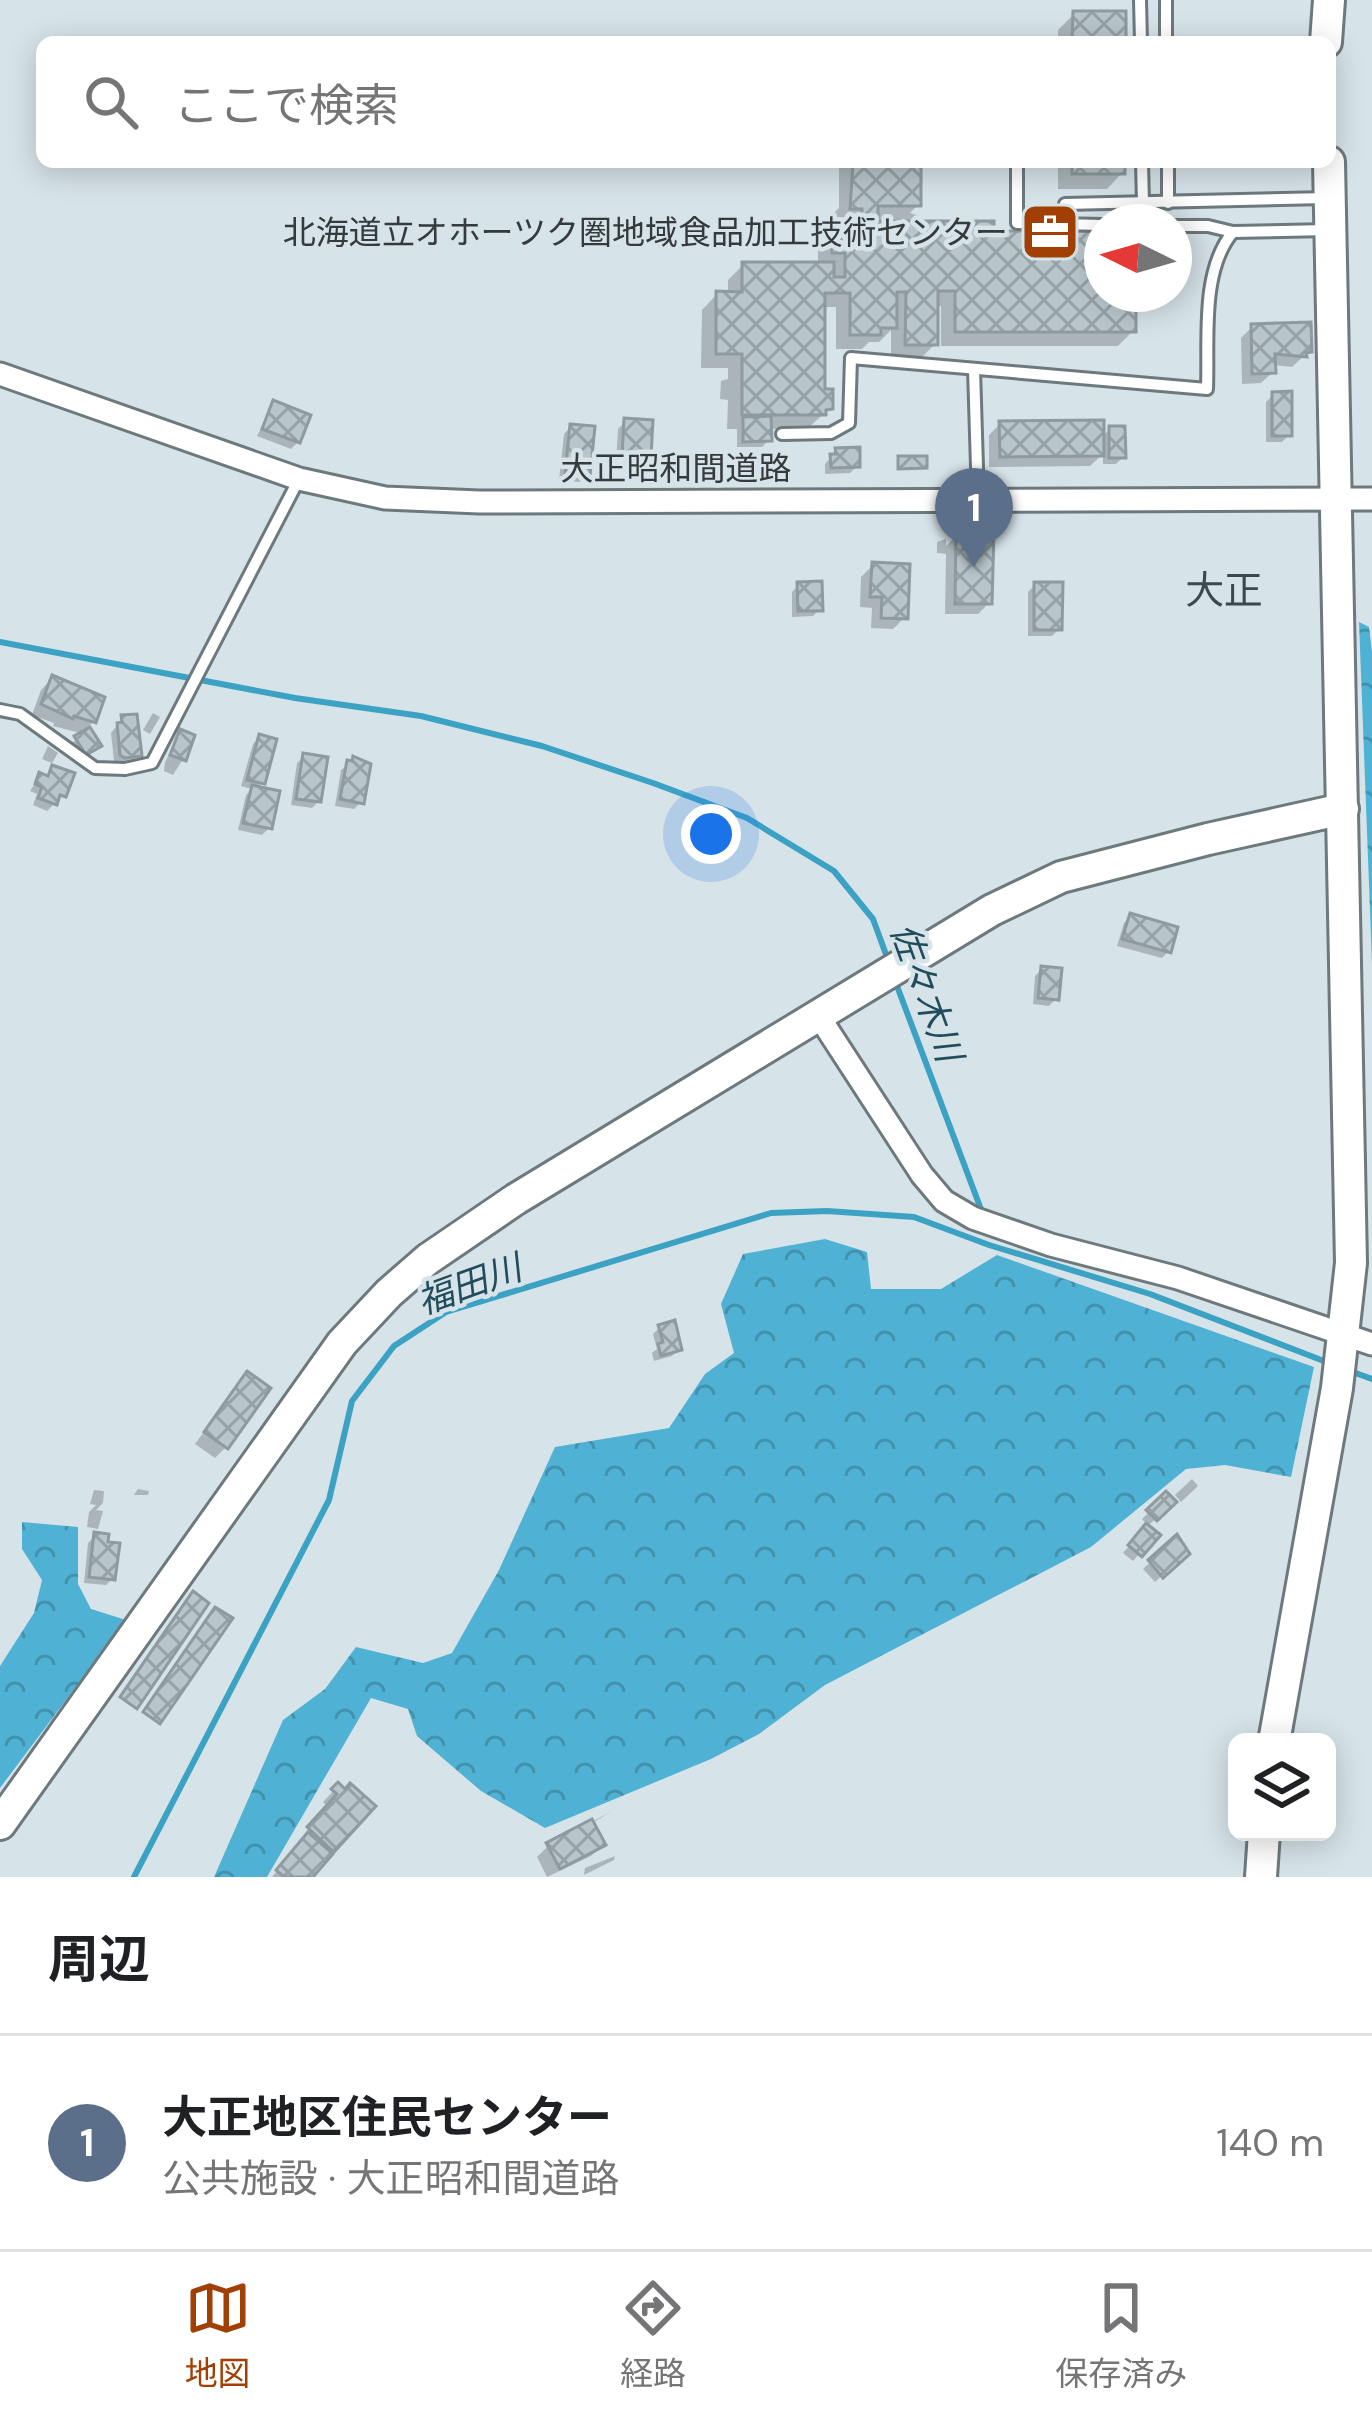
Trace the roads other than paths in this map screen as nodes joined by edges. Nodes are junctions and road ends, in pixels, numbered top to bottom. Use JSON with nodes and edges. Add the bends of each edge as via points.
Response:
{"nodes":[{"id":1,"x":1140,"y":0,"type":"edge"},
{"id":2,"x":1166,"y":0,"type":"edge"},
{"id":3,"x":1329,"y":0,"type":"edge"},
{"id":4,"x":1141,"y":36,"type":"edge"},
{"id":5,"x":1166,"y":36,"type":"edge"},
{"id":6,"x":1326,"y":36,"type":"edge"},
{"id":7,"x":1017,"y":168,"type":"edge"},
{"id":8,"x":1142,"y":168,"type":"edge"},
{"id":9,"x":1168,"y":168,"type":"edge"},
{"id":10,"x":1329,"y":168,"type":"edge"},
{"id":11,"x":1330,"y":198,"type":"junction"},
{"id":12,"x":1168,"y":202,"type":"junction"},
{"id":13,"x":1143,"y":203,"type":"junction"},
{"id":14,"x":1065,"y":204,"type":"dead end"},
{"id":15,"x":1084,"y":225,"type":"edge"},
{"id":16,"x":1192,"y":226,"type":"edge"},
{"id":17,"x":1332,"y":230,"type":"junction"},
{"id":18,"x":1233,"y":232,"type":"junction"},
{"id":19,"x":974,"y":369,"type":"junction"},
{"id":20,"x":0,"y":374,"type":"edge"},
{"id":21,"x":782,"y":434,"type":"dead end"},
{"id":22,"x":299,"y":478,"type":"junction"},
{"id":23,"x":1338,"y":499,"type":"junction"},
{"id":24,"x":1372,"y":499,"type":"edge"},
{"id":25,"x":977,"y":500,"type":"junction"},
{"id":26,"x":0,"y":710,"type":"edge"},
{"id":27,"x":1343,"y":809,"type":"junction"},
{"id":28,"x":818,"y":1015,"type":"junction"},
{"id":29,"x":1353,"y":1340,"type":"edge"},
{"id":30,"x":1276,"y":1733,"type":"edge"},
{"id":31,"x":0,"y":1824,"type":"edge"},
{"id":32,"x":1263,"y":1841,"type":"edge"},
{"id":33,"x":1261,"y":1877,"type":"edge"}],
"edges":[{"from":1,"to":4,"type":"lane"},
{"from":2,"to":5,"type":"lane"},
{"from":3,"to":6,"type":"street"},
{"from":7,"to":15,"type":"lane","via":[[1017,224]]},
{"from":8,"to":13,"type":"lane"},
{"from":9,"to":12,"type":"lane"},
{"from":10,"to":11,"type":"street"},
{"from":11,"to":12,"type":"lane"},
{"from":11,"to":17,"type":"street"},
{"from":12,"to":13,"type":"lane"},
{"from":13,"to":14,"type":"lane"},
{"from":16,"to":18,"type":"lane"},
{"from":17,"to":18,"type":"lane"},
{"from":17,"to":23,"type":"street"},
{"from":18,"to":19,"type":"lane","via":[[1210,291],[1208,389]]},
{"from":19,"to":21,"type":"lane","via":[[850,358],[849,423],[831,433]]},
{"from":19,"to":25,"type":"lane"},
{"from":20,"to":22,"type":"street","name":"大正昭和間道路"},
{"from":22,"to":25,"type":"street","name":"大正昭和間道路","via":[[386,498],[479,502]]},
{"from":22,"to":26,"type":"lane","via":[[152,764],[95,769],[20,714]]},
{"from":23,"to":24,"type":"street","name":"大正昭和間道路"},
{"from":23,"to":25,"type":"street","name":"大正昭和間道路"},
{"from":23,"to":27,"type":"street"},
{"from":27,"to":28,"type":"street","via":[[1061,877]]},
{"from":27,"to":29,"type":"street"},
{"from":28,"to":29,"type":"street","via":[[944,1202],[1000,1228],[1178,1278]]},
{"from":28,"to":31,"type":"street","via":[[516,1199],[389,1293],[342,1343]]},
{"from":29,"to":30,"type":"street","via":[[1337,1388]]},
{"from":32,"to":33,"type":"street"}]}
